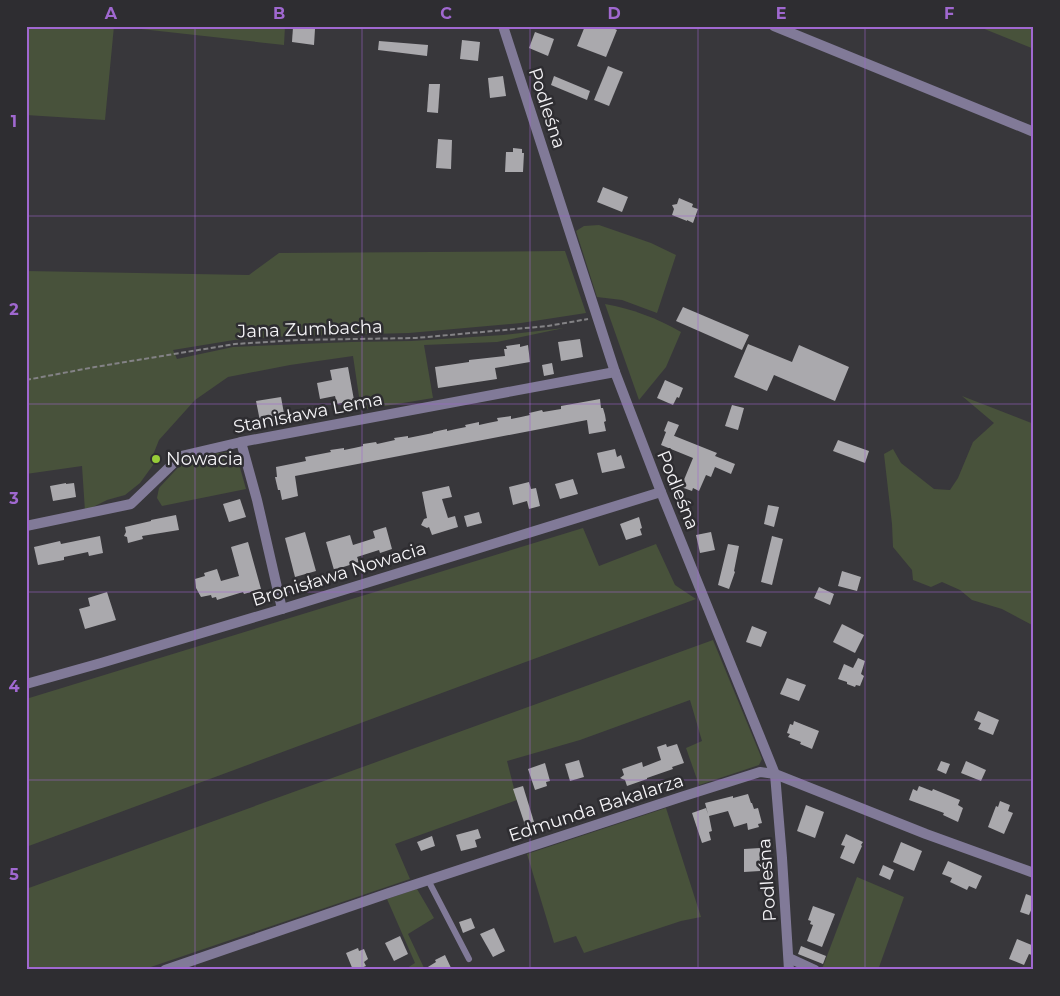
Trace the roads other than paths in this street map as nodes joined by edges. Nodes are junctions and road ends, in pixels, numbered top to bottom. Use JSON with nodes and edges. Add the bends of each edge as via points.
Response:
{"nodes":[{"id":1,"x":503,"y":26,"type":"edge"},
{"id":2,"x":774,"y":26,"type":"edge"},
{"id":3,"x":1034,"y":132,"type":"edge"},
{"id":4,"x":615,"y":372,"type":"junction"},
{"id":5,"x":241,"y":442,"type":"junction"},
{"id":6,"x":661,"y":492,"type":"junction"},
{"id":7,"x":26,"y":526,"type":"edge"},
{"id":8,"x":282,"y":609,"type":"junction"},
{"id":9,"x":26,"y":684,"type":"edge"},
{"id":10,"x":775,"y":774,"type":"junction"},
{"id":11,"x":1034,"y":873,"type":"edge"},
{"id":12,"x":428,"y":880,"type":"junction"},
{"id":13,"x":789,"y":958,"type":"junction"},
{"id":14,"x":469,"y":960,"type":"dead end"},
{"id":15,"x":165,"y":970,"type":"edge"},
{"id":16,"x":789,"y":970,"type":"edge"},
{"id":17,"x":815,"y":970,"type":"edge"}],
"edges":[{"from":1,"to":4,"type":"street","name":"Podleśna"},
{"from":2,"to":3,"type":"street"},
{"from":4,"to":5,"type":"street","name":"Stanisława Lema"},
{"from":4,"to":6,"type":"street","name":"Podleśna"},
{"from":5,"to":7,"type":"street","name":"Stanisława Lema","via":[[181,456],[131,504]]},
{"from":5,"to":8,"type":"street"},
{"from":6,"to":8,"type":"street","name":"Bronisława Nowacia"},
{"from":6,"to":10,"type":"street","name":"Podleśna"},
{"from":8,"to":9,"type":"street","name":"Bronisława Nowacia"},
{"from":10,"to":11,"type":"street","name":"Edmunda Bakalarza"},
{"from":10,"to":12,"type":"street","name":"Edmunda Bakalarza","via":[[760,772]]},
{"from":10,"to":13,"type":"street","name":"Podleśna"},
{"from":12,"to":14,"type":"lane"},
{"from":12,"to":15,"type":"street","name":"Edmunda Bakalarza"},
{"from":13,"to":16,"type":"street","name":"Podleśna"},
{"from":13,"to":17,"type":"street"}]}
